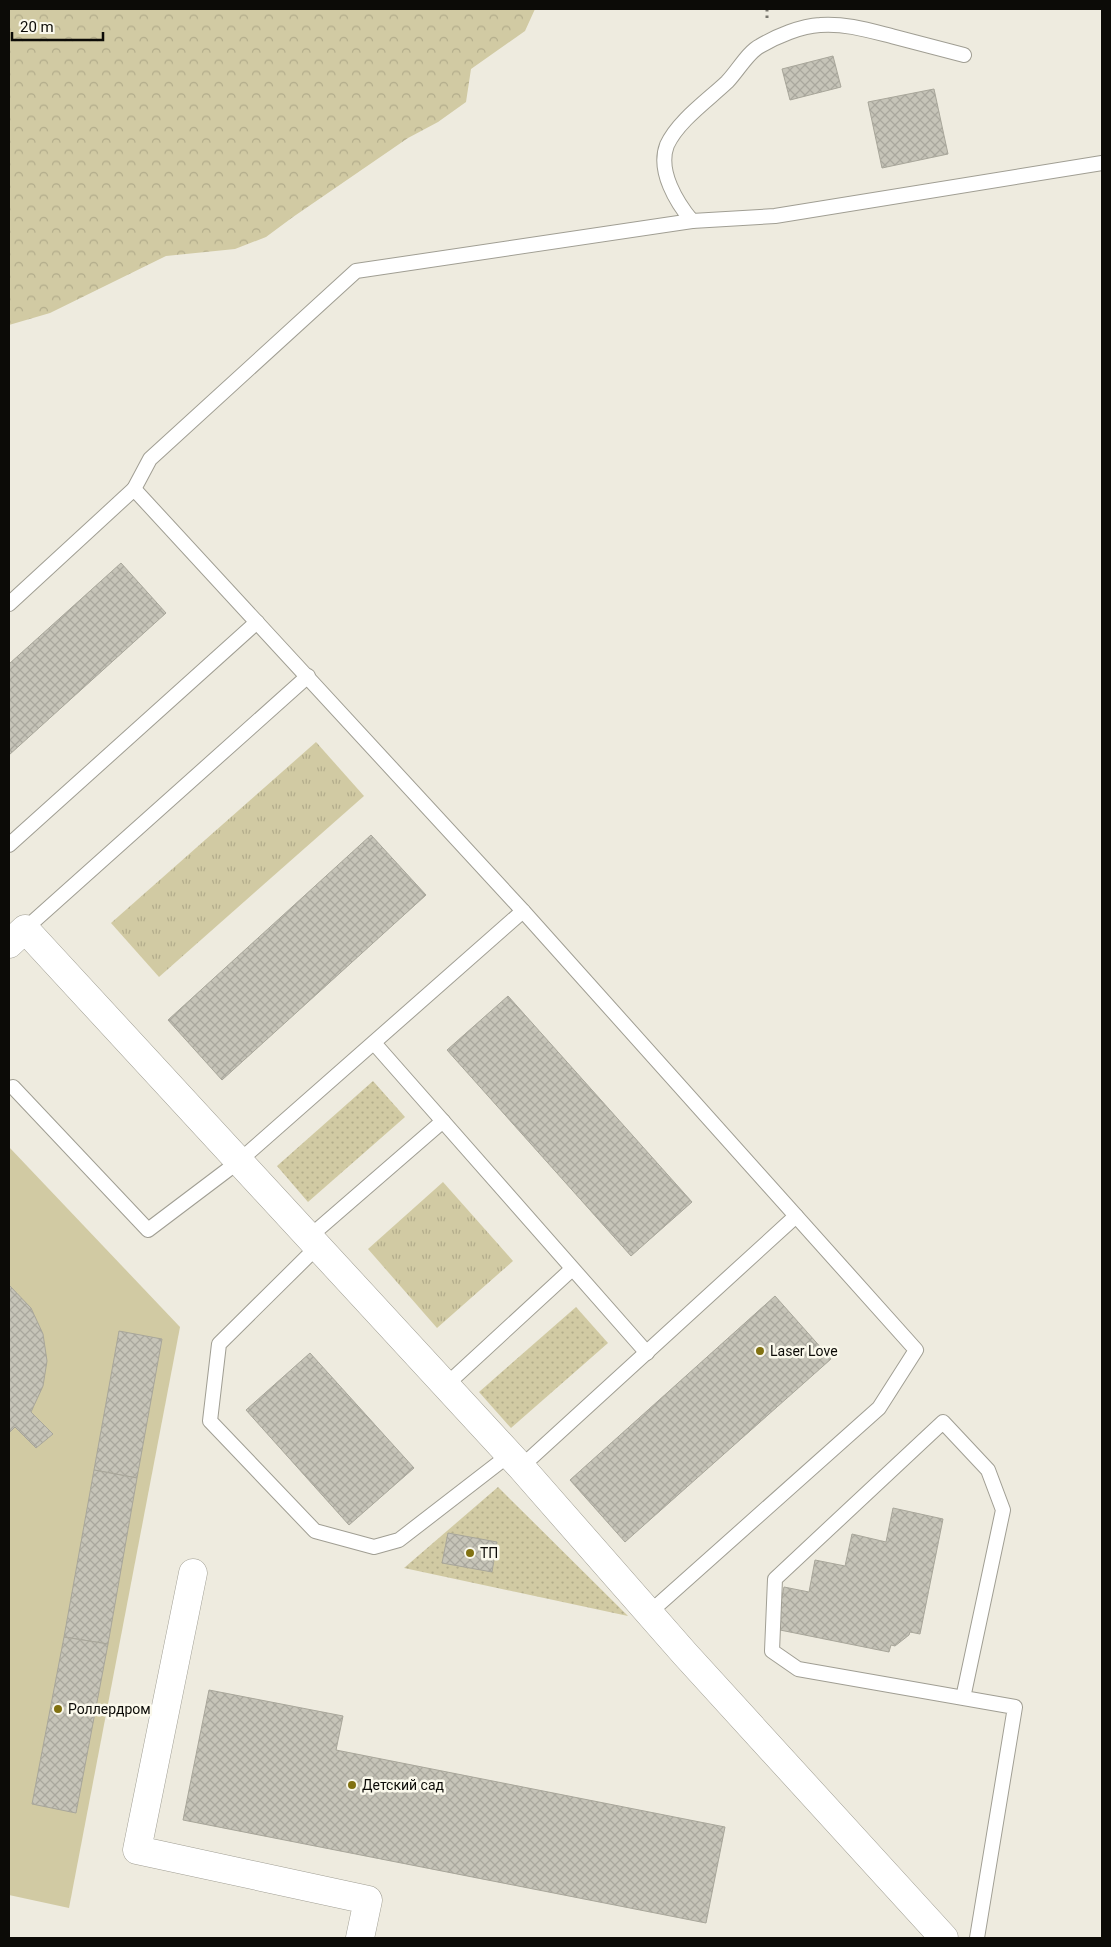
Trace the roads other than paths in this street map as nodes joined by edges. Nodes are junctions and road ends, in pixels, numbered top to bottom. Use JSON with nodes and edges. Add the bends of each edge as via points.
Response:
{"nodes":[{"id":1,"x":964,"y":56,"type":"dead end"},
{"id":2,"x":1102,"y":163,"type":"edge"},
{"id":3,"x":692,"y":222,"type":"junction"},
{"id":4,"x":134,"y":489,"type":"junction"},
{"id":5,"x":9,"y":604,"type":"edge"},
{"id":6,"x":257,"y":622,"type":"junction"},
{"id":7,"x":308,"y":676,"type":"junction"},
{"id":8,"x":9,"y":845,"type":"edge"},
{"id":9,"x":523,"y":911,"type":"junction"},
{"id":10,"x":17,"y":936,"type":"edge"},
{"id":11,"x":374,"y":1043,"type":"junction"},
{"id":12,"x":13,"y":1087,"type":"dead end"},
{"id":13,"x":443,"y":1121,"type":"junction"},
{"id":14,"x":238,"y":1162,"type":"junction"},
{"id":15,"x":796,"y":1216,"type":"junction"},
{"id":16,"x":312,"y":1242,"type":"junction"},
{"id":17,"x":572,"y":1268,"type":"junction"},
{"id":18,"x":647,"y":1353,"type":"junction"},
{"id":19,"x":445,"y":1386,"type":"junction"},
{"id":20,"x":515,"y":1461,"type":"junction"},
{"id":21,"x":193,"y":1573,"type":"dead end"},
{"id":22,"x":649,"y":1613,"type":"junction"},
{"id":23,"x":963,"y":1698,"type":"junction"},
{"id":24,"x":360,"y":1938,"type":"edge"},
{"id":25,"x":944,"y":1938,"type":"edge"},
{"id":26,"x":977,"y":1938,"type":"edge"}],
"edges":[{"from":1,"to":3,"type":"lane","via":[[839,25],[806,28],[758,47],[727,82],[694,111],[668,145],[665,167],[672,191]]},
{"from":2,"to":3,"type":"lane","via":[[775,216]]},
{"from":3,"to":4,"type":"lane","via":[[356,271],[150,459]]},
{"from":4,"to":5,"type":"lane"},
{"from":4,"to":6,"type":"lane"},
{"from":6,"to":7,"type":"lane"},
{"from":6,"to":8,"type":"lane"},
{"from":7,"to":9,"type":"lane"},
{"from":7,"to":10,"type":"lane"},
{"from":9,"to":11,"type":"lane"},
{"from":9,"to":15,"type":"lane"},
{"from":10,"to":14,"type":"street"},
{"from":11,"to":13,"type":"lane"},
{"from":11,"to":14,"type":"lane"},
{"from":12,"to":14,"type":"lane","via":[[148,1230]]},
{"from":13,"to":16,"type":"lane"},
{"from":13,"to":17,"type":"lane"},
{"from":14,"to":16,"type":"street"},
{"from":15,"to":18,"type":"lane"},
{"from":15,"to":22,"type":"lane","via":[[916,1350],[879,1408]]},
{"from":16,"to":19,"type":"street"},
{"from":16,"to":20,"type":"lane","via":[[218,1344],[210,1420],[315,1531],[374,1548],[399,1540]]},
{"from":17,"to":18,"type":"lane"},
{"from":17,"to":19,"type":"lane"},
{"from":18,"to":20,"type":"lane"},
{"from":19,"to":20,"type":"street"},
{"from":20,"to":22,"type":"street"},
{"from":21,"to":24,"type":"street","via":[[137,1850],[368,1900]]},
{"from":22,"to":25,"type":"street"},
{"from":23,"to":23,"type":"lane","via":[[1002,1510],[988,1470],[943,1422],[775,1579],[772,1651],[798,1669]]},
{"from":23,"to":26,"type":"lane","via":[[1016,1707]]}]}
